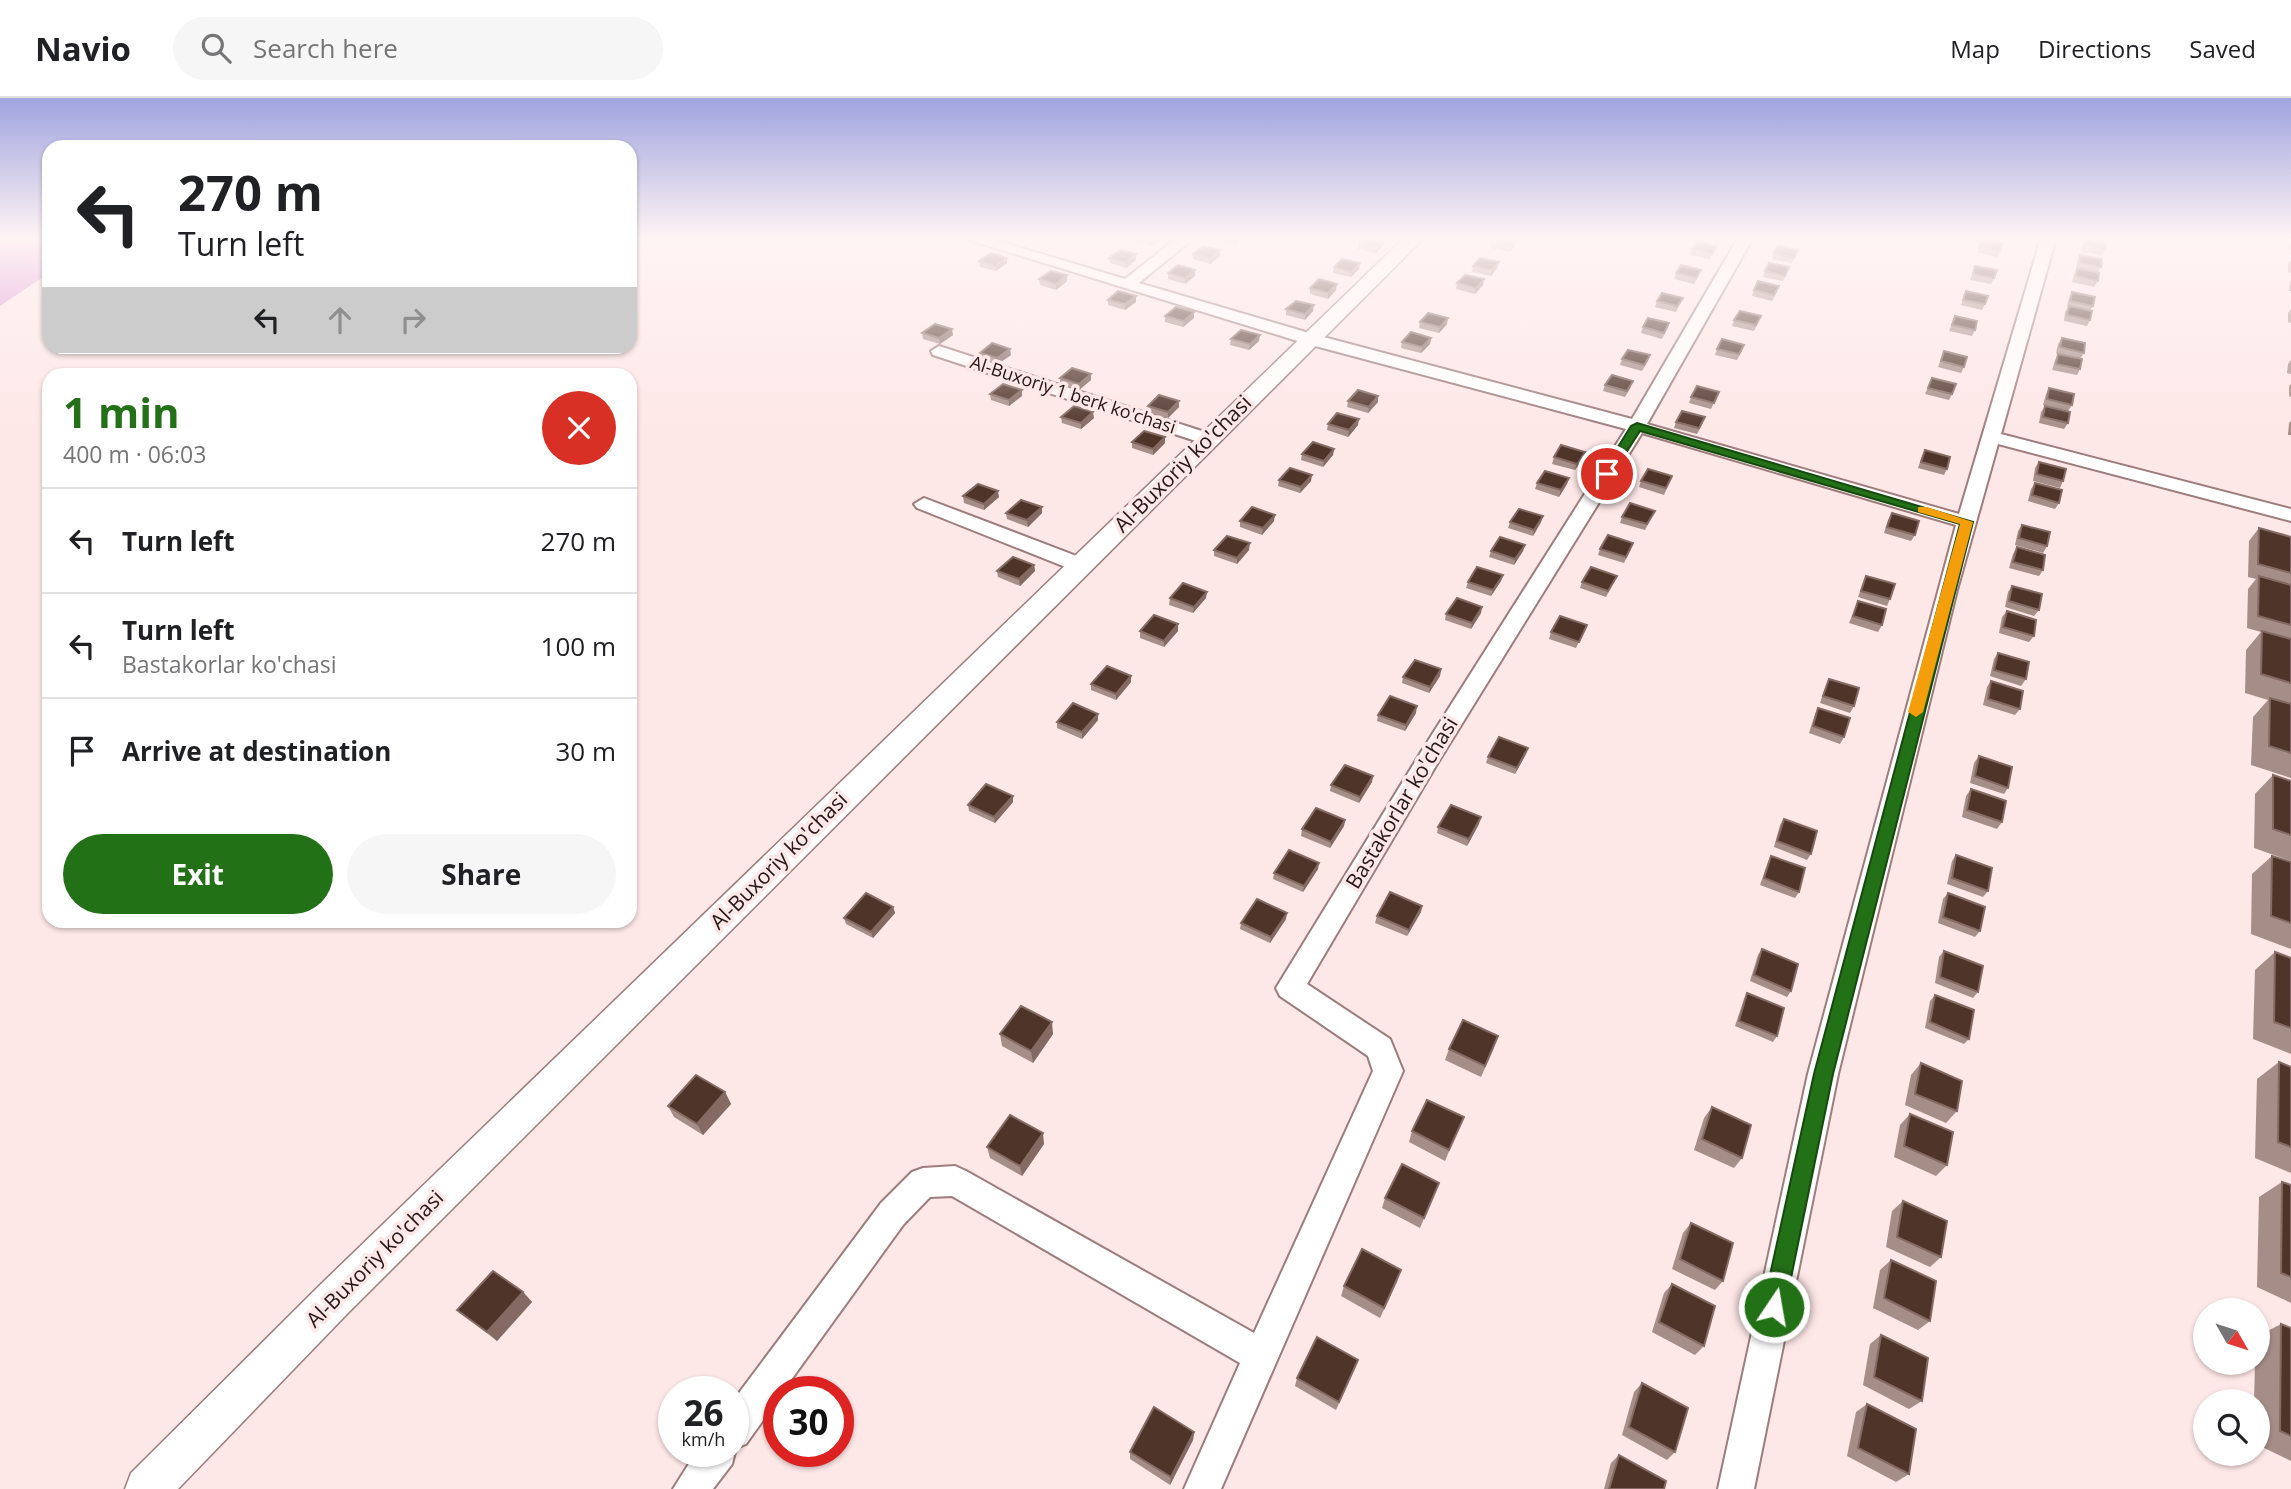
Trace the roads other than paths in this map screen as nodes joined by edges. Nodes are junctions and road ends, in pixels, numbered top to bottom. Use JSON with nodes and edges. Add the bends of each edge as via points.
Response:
{"nodes":[{"id":1,"x":1188,"y":303,"type":"edge"},
{"id":2,"x":1348,"y":303,"type":"edge"},
{"id":3,"x":1709,"y":303,"type":"edge"},
{"id":4,"x":2030,"y":303,"type":"edge"},
{"id":5,"x":1310,"y":339,"type":"junction"},
{"id":6,"x":939,"y":351,"type":"dead end"},
{"id":7,"x":1637,"y":426,"type":"junction"},
{"id":8,"x":1991,"y":438,"type":"junction"},
{"id":9,"x":1208,"y":439,"type":"junction"},
{"id":10,"x":924,"y":504,"type":"dead end"},
{"id":11,"x":2291,"y":515,"type":"edge"},
{"id":12,"x":1966,"y":522,"type":"junction"},
{"id":13,"x":1080,"y":565,"type":"junction"},
{"id":14,"x":1261,"y":1356,"type":"junction"},
{"id":15,"x":749,"y":1409,"type":"edge"},
{"id":16,"x":707,"y":1467,"type":"edge"},
{"id":17,"x":148,"y":1489,"type":"edge"},
{"id":18,"x":691,"y":1489,"type":"edge"},
{"id":19,"x":1202,"y":1489,"type":"edge"},
{"id":20,"x":1736,"y":1489,"type":"edge"}],
"edges":[{"from":1,"to":5,"type":"street"},
{"from":2,"to":5,"type":"street","name":"Al-Buxoriy ko'chasi"},
{"from":3,"to":7,"type":"street","name":"Bastakorlar ko'chasi"},
{"from":4,"to":8,"type":"street"},
{"from":5,"to":7,"type":"street"},
{"from":5,"to":9,"type":"street","name":"Al-Buxoriy ko'chasi"},
{"from":6,"to":9,"type":"street","name":"Al-Buxoriy 1 berk ko'chasi"},
{"from":7,"to":12,"type":"street"},
{"from":7,"to":14,"type":"street","name":"Bastakorlar ko'chasi","via":[[1290,988],[1380,1048],[1388,1071]]},
{"from":8,"to":11,"type":"street"},
{"from":8,"to":12,"type":"street"},
{"from":9,"to":13,"type":"street","name":"Al-Buxoriy ko'chasi"},
{"from":10,"to":13,"type":"street"},
{"from":12,"to":20,"type":"street","via":[[1823,1074]]},
{"from":13,"to":17,"type":"street","name":"Al-Buxoriy ko'chasi","via":[[334,1299]]},
{"from":14,"to":15,"type":"street","via":[[955,1181],[923,1183],[892,1214]]},
{"from":14,"to":19,"type":"street","name":"Bastakorlar ko'chasi"},
{"from":16,"to":18,"type":"street"}]}
